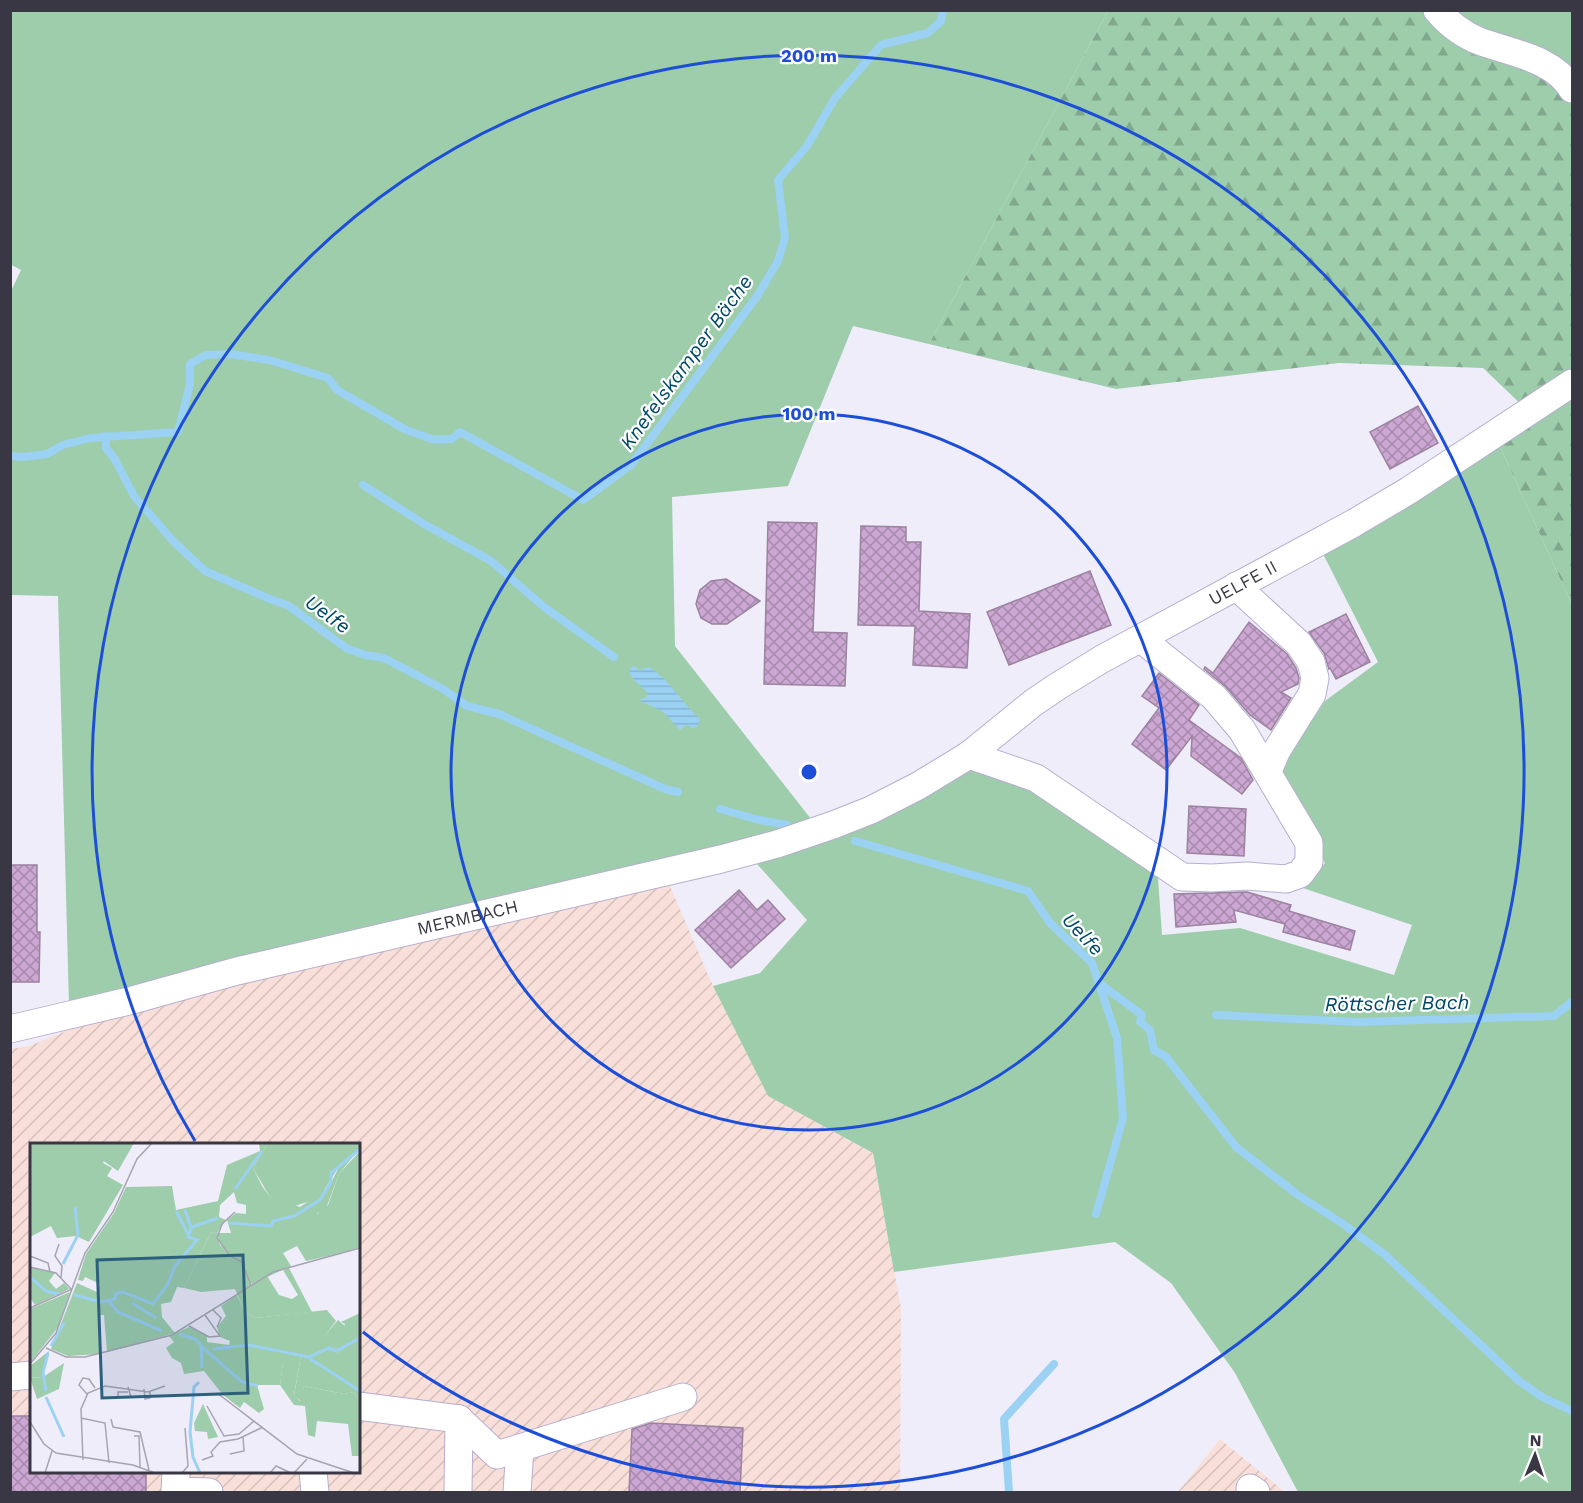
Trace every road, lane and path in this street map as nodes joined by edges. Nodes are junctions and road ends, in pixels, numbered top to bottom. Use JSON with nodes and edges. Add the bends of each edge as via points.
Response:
{"nodes":[{"id":1,"x":1437,"y":10,"type":"edge"},
{"id":2,"x":1572,"y":89,"type":"edge"},
{"id":3,"x":1572,"y":383,"type":"edge"},
{"id":4,"x":1236,"y":586,"type":"junction"},
{"id":5,"x":1141,"y":639,"type":"junction"},
{"id":6,"x":969,"y":755,"type":"junction"},
{"id":7,"x":1268,"y":771,"type":"junction"},
{"id":8,"x":918,"y":786,"type":"joint"},
{"id":9,"x":10,"y":1029,"type":"edge"},
{"id":10,"x":30,"y":1375,"type":"edge"},
{"id":11,"x":10,"y":1377,"type":"edge"},
{"id":12,"x":683,"y":1397,"type":"dead end"},
{"id":13,"x":360,"y":1406,"type":"edge"},
{"id":14,"x":459,"y":1419,"type":"junction"},
{"id":15,"x":520,"y":1448,"type":"junction"},
{"id":16,"x":176,"y":1473,"type":"edge"},
{"id":17,"x":313,"y":1473,"type":"edge"},
{"id":18,"x":208,"y":1492,"type":"edge"},
{"id":19,"x":315,"y":1492,"type":"edge"},
{"id":20,"x":458,"y":1492,"type":"edge"},
{"id":21,"x":517,"y":1492,"type":"edge"}],
"edges":[{"from":1,"to":2,"type":"street","via":[[1477,40],[1545,64],[1566,79]]},
{"from":3,"to":4,"type":"street","name":"UELFE II","via":[[1408,491]]},
{"from":4,"to":5,"type":"street","name":"UELFE II"},
{"from":4,"to":7,"type":"street","via":[[1299,644],[1315,678],[1312,694]]},
{"from":5,"to":6,"type":"street","name":"UELFE II","via":[[1033,703]]},
{"from":5,"to":7,"type":"street","via":[[1214,697],[1242,730]]},
{"from":6,"to":7,"type":"street","via":[[1036,778],[1182,877],[1193,879],[1286,879],[1300,874],[1309,862],[1309,843]]},
{"from":6,"to":8,"type":"street","name":"UELFE II"},
{"from":8,"to":9,"type":"street","name":"MERMBACH","via":[[833,825],[754,850],[249,968]]},
{"from":10,"to":11,"type":"street"},
{"from":12,"to":15,"type":"street"},
{"from":13,"to":14,"type":"street"},
{"from":14,"to":15,"type":"street","via":[[497,1455]]},
{"from":14,"to":20,"type":"street"},
{"from":15,"to":21,"type":"street"},
{"from":16,"to":18,"type":"street","via":[[175,1491]]},
{"from":17,"to":19,"type":"street"}]}
